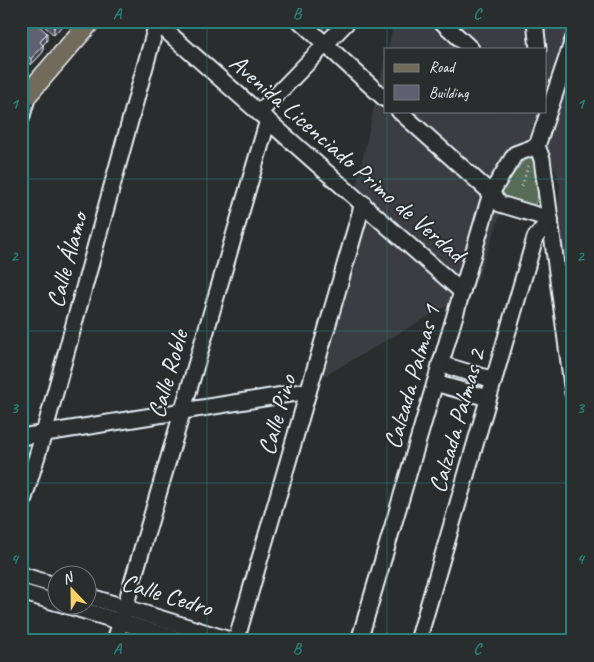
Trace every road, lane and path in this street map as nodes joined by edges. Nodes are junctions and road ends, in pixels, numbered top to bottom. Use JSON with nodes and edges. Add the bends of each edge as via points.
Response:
{"nodes":[{"id":1,"x":91,"y":21,"type":"edge"},
{"id":2,"x":300,"y":21,"type":"edge"},
{"id":3,"x":348,"y":21,"type":"edge"},
{"id":4,"x":441,"y":21,"type":"edge"},
{"id":5,"x":535,"y":21,"type":"edge"},
{"id":6,"x":156,"y":22,"type":"edge"},
{"id":7,"x":573,"y":40,"type":"edge"},
{"id":8,"x":325,"y":46,"type":"junction"},
{"id":9,"x":470,"y":48,"type":"edge"},
{"id":10,"x":538,"y":48,"type":"edge"},
{"id":11,"x":384,"y":98,"type":"edge"},
{"id":12,"x":24,"y":99,"type":"edge"},
{"id":13,"x":546,"y":111,"type":"edge"},
{"id":14,"x":400,"y":112,"type":"edge"},
{"id":15,"x":546,"y":112,"type":"edge"},
{"id":16,"x":263,"y":117,"type":"junction"},
{"id":17,"x":21,"y":119,"type":"edge"},
{"id":18,"x":534,"y":153,"type":"junction"},
{"id":19,"x":523,"y":166,"type":"dead end"},
{"id":20,"x":533,"y":169,"type":"dead end"},
{"id":21,"x":522,"y":186,"type":"dead end"},
{"id":22,"x":491,"y":193,"type":"junction"},
{"id":23,"x":363,"y":203,"type":"junction"},
{"id":24,"x":550,"y":219,"type":"junction"},
{"id":25,"x":462,"y":292,"type":"junction"},
{"id":26,"x":440,"y":364,"type":"junction"},
{"id":27,"x":494,"y":380,"type":"junction"},
{"id":28,"x":435,"y":383,"type":"junction"},
{"id":29,"x":308,"y":391,"type":"junction"},
{"id":30,"x":573,"y":393,"type":"edge"},
{"id":31,"x":488,"y":398,"type":"junction"},
{"id":32,"x":182,"y":411,"type":"junction"},
{"id":33,"x":44,"y":433,"type":"junction"},
{"id":34,"x":21,"y":437,"type":"edge"},
{"id":35,"x":21,"y":508,"type":"edge"},
{"id":36,"x":21,"y":575,"type":"edge"},
{"id":37,"x":48,"y":583,"type":"edge"},
{"id":38,"x":21,"y":592,"type":"edge"},
{"id":39,"x":98,"y":599,"type":"edge"},
{"id":40,"x":48,"y":600,"type":"edge"},
{"id":41,"x":125,"y":607,"type":"junction"},
{"id":42,"x":95,"y":614,"type":"edge"},
{"id":43,"x":121,"y":622,"type":"junction"},
{"id":44,"x":115,"y":641,"type":"edge"},
{"id":45,"x":183,"y":641,"type":"edge"},
{"id":46,"x":234,"y":641,"type":"edge"},
{"id":47,"x":359,"y":641,"type":"edge"},
{"id":48,"x":418,"y":641,"type":"edge"}],
"edges":[{"from":1,"to":12,"type":"main road"},
{"from":2,"to":8,"type":"street"},
{"from":3,"to":8,"type":"street"},
{"from":4,"to":9,"type":"street"},
{"from":5,"to":10,"type":"street"},
{"from":6,"to":16,"type":"street","name":"Avenida Licenciado Primo de Verdad"},
{"from":6,"to":33,"type":"street","name":"Calle Álamo"},
{"from":7,"to":13,"type":"street"},
{"from":8,"to":11,"type":"street"},
{"from":8,"to":16,"type":"street"},
{"from":12,"to":17,"type":"street"},
{"from":14,"to":22,"type":"street"},
{"from":15,"to":18,"type":"street"},
{"from":16,"to":23,"type":"street","name":"Avenida Licenciado Primo de Verdad"},
{"from":16,"to":32,"type":"street","name":"Calle Roble"},
{"from":18,"to":19,"type":"path"},
{"from":18,"to":20,"type":"path"},
{"from":18,"to":21,"type":"path"},
{"from":18,"to":22,"type":"street","name":"Calzada Palmas 1","via":[[515,154]]},
{"from":18,"to":24,"type":"street","via":[[542,158]]},
{"from":22,"to":24,"type":"street","via":[[500,204]]},
{"from":22,"to":25,"type":"street","name":"Calzada Palmas 1"},
{"from":23,"to":25,"type":"street","name":"Avenida Licenciado Primo de Verdad"},
{"from":23,"to":29,"type":"street","name":"Calle Pino"},
{"from":24,"to":27,"type":"street","name":"Calzada Palmas 2","via":[[535,238]]},
{"from":24,"to":30,"type":"street"},
{"from":25,"to":26,"type":"street","name":"Calzada Palmas 1"},
{"from":26,"to":27,"type":"street"},
{"from":26,"to":28,"type":"street","name":"Calzada Palmas 1"},
{"from":27,"to":31,"type":"street","name":"Calzada Palmas 2"},
{"from":28,"to":31,"type":"street"},
{"from":28,"to":47,"type":"street","name":"Calzada Palmas 1"},
{"from":29,"to":32,"type":"street"},
{"from":29,"to":46,"type":"street","name":"Calle Pino"},
{"from":31,"to":48,"type":"street","name":"Calzada Palmas 2"},
{"from":32,"to":33,"type":"street"},
{"from":32,"to":41,"type":"street","name":"Calle Roble"},
{"from":33,"to":34,"type":"street"},
{"from":33,"to":35,"type":"street","name":"Calle Álamo"},
{"from":36,"to":37,"type":"street"},
{"from":38,"to":40,"type":"street"},
{"from":39,"to":41,"type":"street","name":"Calle Cedro"},
{"from":41,"to":43,"type":"street","name":"Calle Roble"},
{"from":41,"to":46,"type":"street","name":"Calle Cedro"},
{"from":42,"to":43,"type":"street","name":"Calle Cedro"},
{"from":43,"to":44,"type":"street","name":"Calle Roble"},
{"from":43,"to":45,"type":"street","name":"Calle Cedro"}]}
